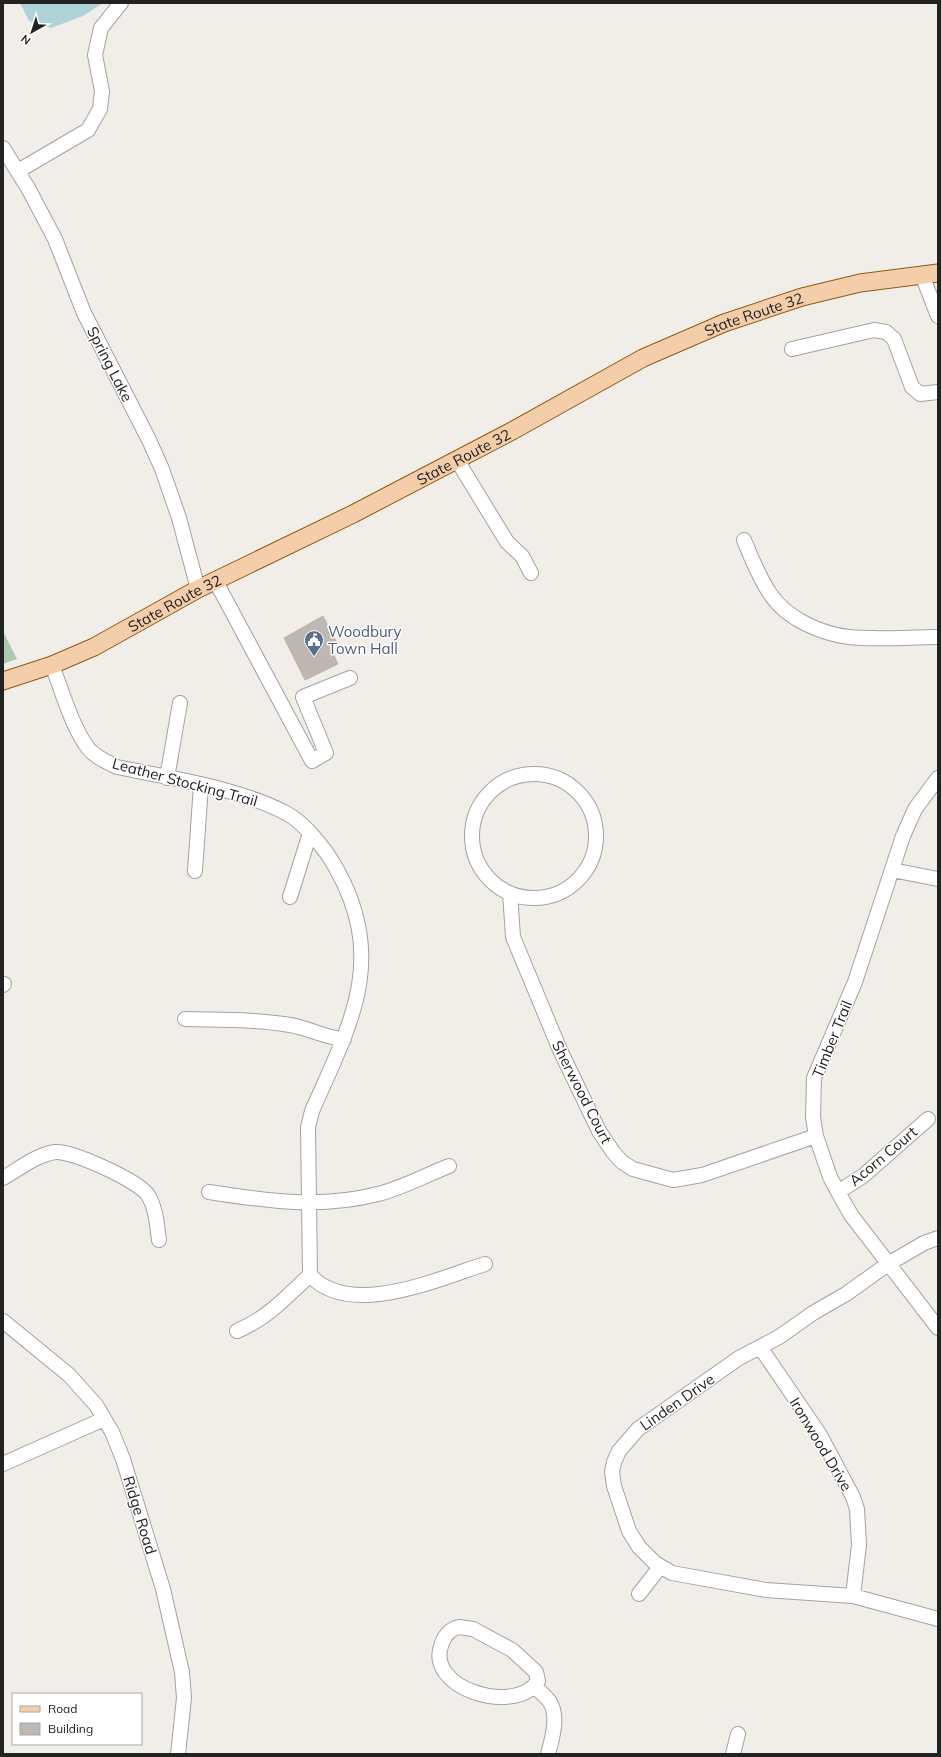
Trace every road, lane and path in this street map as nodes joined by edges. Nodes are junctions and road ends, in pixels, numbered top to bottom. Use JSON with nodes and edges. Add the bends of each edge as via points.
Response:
{"nodes":[{"id":1,"x":121,"y":3,"type":"edge"},
{"id":2,"x":3,"y":148,"type":"edge"},
{"id":3,"x":18,"y":171,"type":"junction"},
{"id":4,"x":930,"y":274,"type":"edge"},
{"id":5,"x":938,"y":316,"type":"edge"},
{"id":6,"x":792,"y":349,"type":"dead end"},
{"id":7,"x":938,"y":392,"type":"edge"},
{"id":8,"x":457,"y":460,"type":"junction"},
{"id":9,"x":744,"y":540,"type":"dead end"},
{"id":10,"x":531,"y":573,"type":"dead end"},
{"id":11,"x":215,"y":580,"type":"junction"},
{"id":12,"x":198,"y":589,"type":"junction"},
{"id":13,"x":938,"y":637,"type":"edge"},
{"id":14,"x":52,"y":665,"type":"junction"},
{"id":15,"x":350,"y":678,"type":"dead end"},
{"id":16,"x":3,"y":681,"type":"edge"},
{"id":17,"x":180,"y":703,"type":"dead end"},
{"id":18,"x":167,"y":778,"type":"junction"},
{"id":19,"x":938,"y":778,"type":"edge"},
{"id":20,"x":201,"y":785,"type":"junction"},
{"id":21,"x":310,"y":833,"type":"junction"},
{"id":22,"x":892,"y":870,"type":"junction"},
{"id":23,"x":195,"y":871,"type":"dead end"},
{"id":24,"x":938,"y":879,"type":"edge"},
{"id":25,"x":510,"y":893,"type":"junction"},
{"id":26,"x":290,"y":897,"type":"dead end"},
{"id":27,"x":185,"y":1019,"type":"dead end"},
{"id":28,"x":344,"y":1039,"type":"junction"},
{"id":29,"x":928,"y":1119,"type":"dead end"},
{"id":30,"x":816,"y":1136,"type":"junction"},
{"id":31,"x":449,"y":1166,"type":"dead end"},
{"id":32,"x":3,"y":1178,"type":"edge"},
{"id":33,"x":209,"y":1192,"type":"dead end"},
{"id":34,"x":838,"y":1192,"type":"junction"},
{"id":35,"x":308,"y":1203,"type":"junction"},
{"id":36,"x":938,"y":1238,"type":"edge"},
{"id":37,"x":159,"y":1240,"type":"dead end"},
{"id":38,"x":485,"y":1264,"type":"dead end"},
{"id":39,"x":888,"y":1264,"type":"junction"},
{"id":40,"x":310,"y":1275,"type":"junction"},
{"id":41,"x":3,"y":1321,"type":"edge"},
{"id":42,"x":938,"y":1328,"type":"edge"},
{"id":43,"x":238,"y":1331,"type":"dead end"},
{"id":44,"x":760,"y":1347,"type":"junction"},
{"id":45,"x":104,"y":1419,"type":"junction"},
{"id":46,"x":3,"y":1464,"type":"edge"},
{"id":47,"x":660,"y":1567,"type":"junction"},
{"id":48,"x":639,"y":1594,"type":"dead end"},
{"id":49,"x":853,"y":1596,"type":"junction"},
{"id":50,"x":938,"y":1619,"type":"edge"},
{"id":51,"x":534,"y":1686,"type":"junction"},
{"id":52,"x":738,"y":1734,"type":"dead end"},
{"id":53,"x":178,"y":1754,"type":"edge"},
{"id":54,"x":548,"y":1754,"type":"edge"},
{"id":55,"x":733,"y":1754,"type":"edge"}],
"edges":[{"from":1,"to":3,"type":"street","via":[[101,28],[95,55],[102,91],[101,103],[88,130]]},
{"from":2,"to":3,"type":"street","name":"Spring Lake"},
{"from":3,"to":12,"type":"street","name":"Spring Lake","via":[[55,239],[84,314],[162,469]]},
{"from":4,"to":5,"type":"street"},
{"from":4,"to":8,"type":"main road","name":"State Route 32","via":[[860,283],[802,297],[724,323],[643,358]]},
{"from":6,"to":7,"type":"street","via":[[874,330],[886,332],[894,339],[912,387],[920,394]]},
{"from":8,"to":10,"type":"street","via":[[507,542],[522,556]]},
{"from":8,"to":11,"type":"main road","name":"State Route 32","via":[[353,514]]},
{"from":9,"to":13,"type":"street","via":[[755,569],[772,596],[790,615],[818,629],[849,637]]},
{"from":11,"to":12,"type":"main road","name":"State Route 32"},
{"from":11,"to":15,"type":"street","via":[[312,761],[326,753],[303,697]]},
{"from":12,"to":14,"type":"main road","name":"State Route 32","via":[[94,648]]},
{"from":14,"to":16,"type":"main road","name":"State Route 32"},
{"from":14,"to":18,"type":"street","name":"Leather Stocking Trail","via":[[77,727],[89,749],[102,760],[117,767]]},
{"from":17,"to":18,"type":"street"},
{"from":18,"to":20,"type":"street","name":"Leather Stocking Trail"},
{"from":19,"to":22,"type":"street","name":"Timber Trail","via":[[915,809]]},
{"from":20,"to":21,"type":"street","name":"Leather Stocking Trail","via":[[240,795],[287,814]]},
{"from":20,"to":23,"type":"street"},
{"from":21,"to":26,"type":"street"},
{"from":21,"to":28,"type":"street","name":"Leather Stocking Trail","via":[[327,852],[348,889],[359,929],[362,948],[361,973],[356,1007]]},
{"from":22,"to":24,"type":"street"},
{"from":22,"to":30,"type":"street","name":"Timber Trail","via":[[855,982],[814,1078],[813,1117]]},
{"from":25,"to":25,"type":"street","via":[[492,882],[479,865],[473,845],[473,824],[478,810],[494,788],[512,777],[533,773],[553,776],[571,785],[585,800],[594,818],[597,838],[593,858],[583,875],[568,888],[549,896],[530,898]]},
{"from":25,"to":30,"type":"street","name":"Sherwood Court","via":[[513,937],[560,1050],[599,1131],[622,1162],[639,1171],[673,1180],[702,1175]]},
{"from":27,"to":28,"type":"street","via":[[250,1020],[291,1025],[333,1039]]},
{"from":28,"to":35,"type":"street","name":"Leather Stocking Trail","via":[[308,1127]]},
{"from":29,"to":34,"type":"street","name":"Acorn Court","via":[[863,1176]]},
{"from":30,"to":34,"type":"street","name":"Timber Trail"},
{"from":31,"to":35,"type":"street","via":[[380,1193],[344,1201]]},
{"from":32,"to":37,"type":"street","via":[[43,1155],[57,1152],[84,1159],[140,1186],[154,1208]]},
{"from":33,"to":35,"type":"street","via":[[270,1202]]},
{"from":34,"to":39,"type":"street","name":"Timber Trail","via":[[851,1215]]},
{"from":35,"to":40,"type":"street","name":"Leather Stocking Trail"},
{"from":36,"to":39,"type":"street","name":"Linden Drive","via":[[924,1243]]},
{"from":38,"to":40,"type":"street","via":[[416,1286],[374,1295],[335,1291],[317,1283]]},
{"from":39,"to":42,"type":"street","name":"Timber Trail"},
{"from":39,"to":44,"type":"street","name":"Linden Drive","via":[[846,1294]]},
{"from":40,"to":43,"type":"street","via":[[271,1312]]},
{"from":41,"to":45,"type":"street","name":"Ridge Road","via":[[69,1375],[96,1405]]},
{"from":44,"to":47,"type":"street","name":"Linden Drive","via":[[739,1358],[638,1429],[619,1451],[612,1472],[629,1531],[639,1547]]},
{"from":44,"to":49,"type":"street","name":"Ironwood Drive","via":[[820,1435],[853,1497],[857,1509],[859,1545]]},
{"from":45,"to":46,"type":"street"},
{"from":45,"to":53,"type":"street","name":"Ridge Road","via":[[123,1459],[163,1589],[182,1672],[184,1698]]},
{"from":47,"to":48,"type":"street"},
{"from":47,"to":49,"type":"street","name":"Linden Drive","via":[[672,1573],[766,1590]]},
{"from":49,"to":50,"type":"street","name":"Linden Drive"},
{"from":51,"to":51,"type":"street","via":[[538,1681],[536,1672],[512,1650],[472,1629],[452,1628],[444,1637],[439,1655],[447,1675],[458,1685],[486,1697],[514,1695],[530,1690]]},
{"from":51,"to":54,"type":"street","via":[[550,1703],[554,1722]]},
{"from":52,"to":55,"type":"street"}]}
